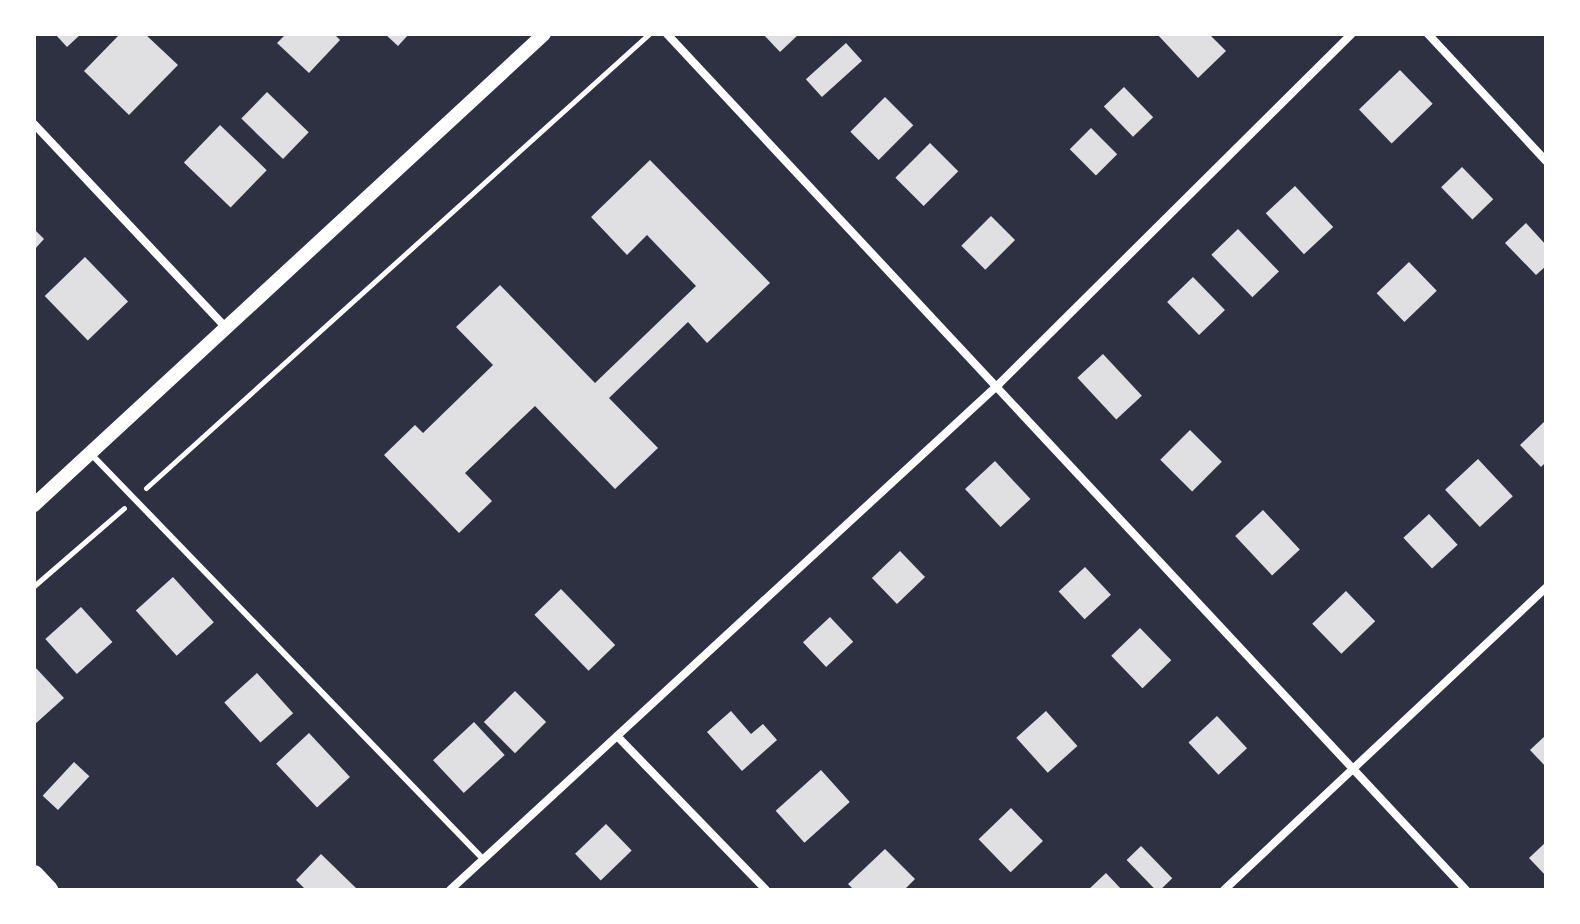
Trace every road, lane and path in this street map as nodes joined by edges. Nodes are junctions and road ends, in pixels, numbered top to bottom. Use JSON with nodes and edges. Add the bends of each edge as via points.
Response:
{"nodes":[{"id":1,"x":544,"y":34,"type":"edge"},
{"id":2,"x":649,"y":34,"type":"edge"},
{"id":3,"x":667,"y":34,"type":"edge"},
{"id":4,"x":1352,"y":34,"type":"edge"},
{"id":5,"x":1428,"y":34,"type":"edge"},
{"id":6,"x":34,"y":124,"type":"edge"},
{"id":7,"x":1546,"y":161,"type":"edge"},
{"id":8,"x":226,"y":328,"type":"junction"},
{"id":9,"x":999,"y":384,"type":"junction"},
{"id":10,"x":91,"y":453,"type":"junction"},
{"id":11,"x":134,"y":499,"type":"junction"},
{"id":12,"x":34,"y":505,"type":"edge"},
{"id":13,"x":34,"y":586,"type":"edge"},
{"id":14,"x":1546,"y":588,"type":"edge"},
{"id":15,"x":617,"y":736,"type":"junction"},
{"id":16,"x":1352,"y":765,"type":"junction"},
{"id":17,"x":483,"y":859,"type":"junction"},
{"id":18,"x":34,"y":875,"type":"edge"},
{"id":19,"x":48,"y":890,"type":"edge"},
{"id":20,"x":450,"y":890,"type":"edge"},
{"id":21,"x":766,"y":890,"type":"edge"},
{"id":22,"x":1224,"y":890,"type":"edge"},
{"id":23,"x":1466,"y":890,"type":"edge"}],
"edges":[{"from":1,"to":8,"type":"street"},
{"from":2,"to":11,"type":"path"},
{"from":3,"to":9,"type":"street"},
{"from":4,"to":9,"type":"street"},
{"from":5,"to":7,"type":"street"},
{"from":6,"to":8,"type":"street"},
{"from":8,"to":10,"type":"street"},
{"from":9,"to":15,"type":"street"},
{"from":9,"to":16,"type":"street"},
{"from":10,"to":11,"type":"lane"},
{"from":10,"to":12,"type":"street"},
{"from":11,"to":13,"type":"path"},
{"from":11,"to":17,"type":"lane"},
{"from":14,"to":16,"type":"street"},
{"from":15,"to":17,"type":"street"},
{"from":15,"to":21,"type":"street"},
{"from":16,"to":22,"type":"street"},
{"from":16,"to":23,"type":"street"},
{"from":17,"to":20,"type":"street"},
{"from":18,"to":19,"type":"main road"}]}
